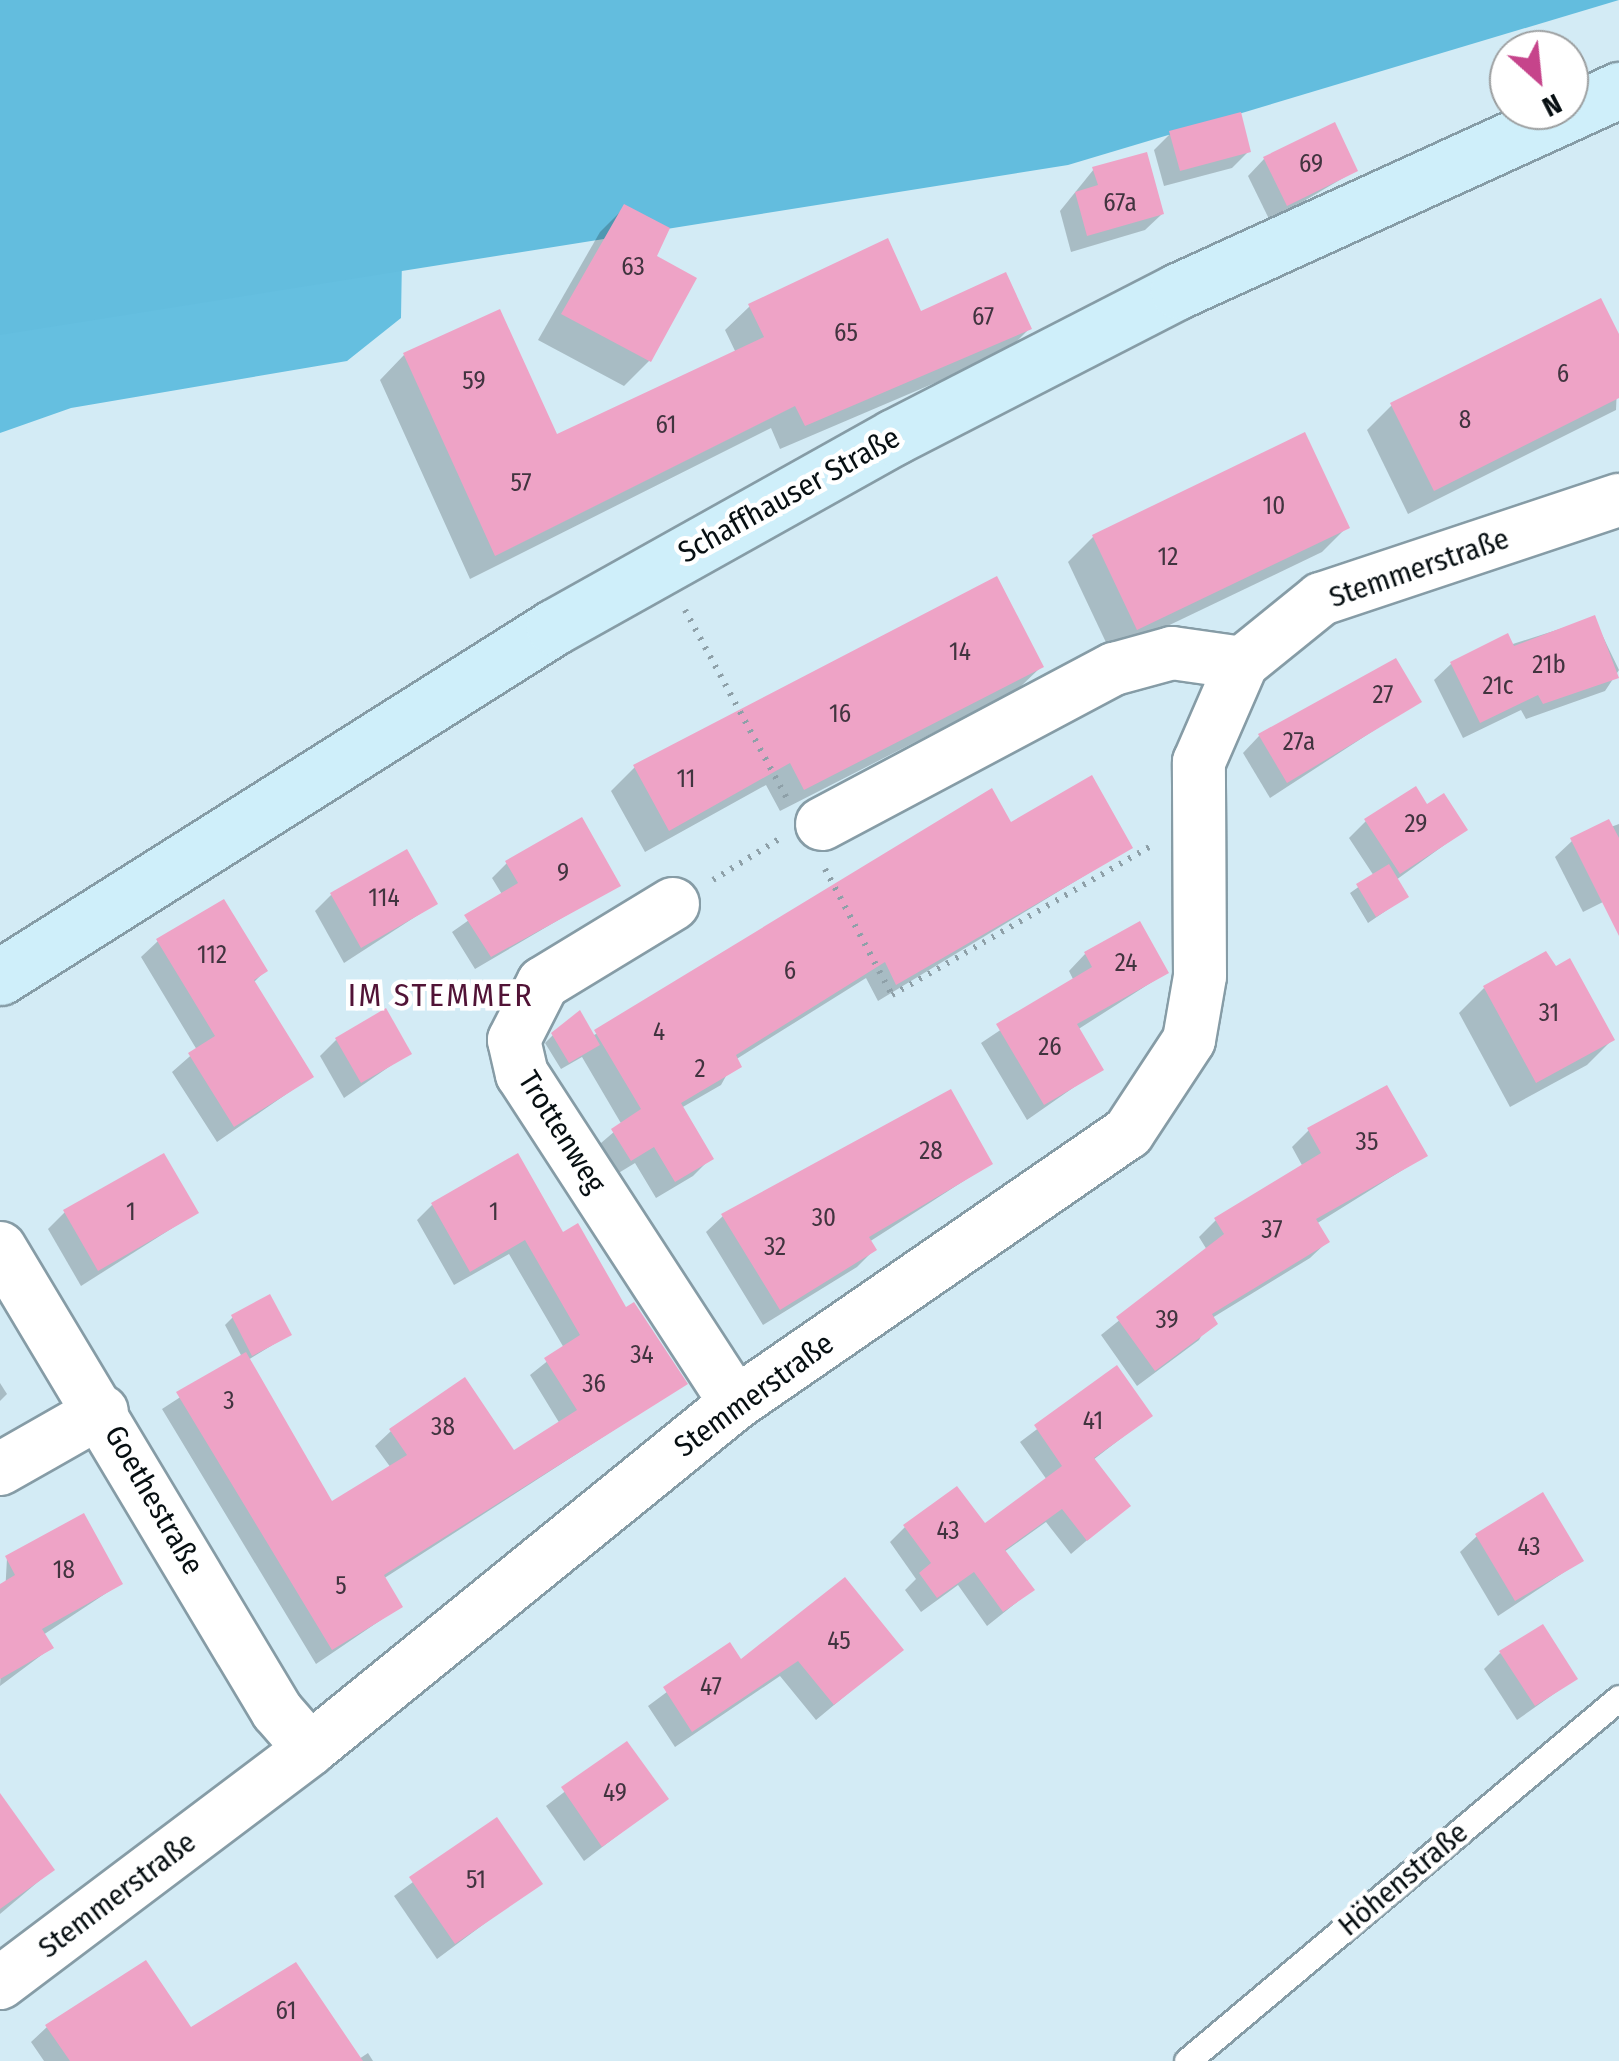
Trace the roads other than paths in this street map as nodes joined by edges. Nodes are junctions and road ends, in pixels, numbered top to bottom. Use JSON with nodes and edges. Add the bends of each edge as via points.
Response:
{"nodes":[{"id":1,"x":1619,"y":90,"type":"edge"},
{"id":2,"x":1617,"y":506,"type":"edge"},
{"id":3,"x":1242,"y":663,"type":"junction"},
{"id":4,"x":804,"y":830,"type":"road end"},
{"id":5,"x":673,"y":904,"type":"road end"},
{"id":6,"x":0,"y":977,"type":"edge"},
{"id":7,"x":0,"y":1248,"type":"edge"},
{"id":8,"x":736,"y":1402,"type":"junction"},
{"id":9,"x":102,"y":1411,"type":"junction"},
{"id":10,"x":0,"y":1469,"type":"edge"},
{"id":11,"x":1619,"y":1698,"type":"edge"},
{"id":12,"x":310,"y":1749,"type":"junction"},
{"id":13,"x":0,"y":1983,"type":"edge"},
{"id":14,"x":1187,"y":2061,"type":"edge"}],
"edges":[{"from":1,"to":6,"type":"main road","name":"Schaffhauser Straße","via":[[1178,291],[878,446],[554,627]]},
{"from":2,"to":3,"type":"street","name":"Stemmerstraße","via":[[1321,599]]},
{"from":3,"to":4,"type":"street","via":[[1172,653],[1114,669]]},
{"from":3,"to":8,"type":"street","name":"Stemmerstraße","via":[[1200,762],[1200,976],[1189,1040],[1156,1104],[1092,1162]]},
{"from":5,"to":8,"type":"street","name":"Trottenweg","via":[[543,983],[514,1040],[522,1074]]},
{"from":7,"to":9,"type":"street","name":"Goethestraße"},
{"from":8,"to":12,"type":"street","name":"Stemmerstraße"},
{"from":9,"to":10,"type":"street"},
{"from":9,"to":12,"type":"street","name":"Goethestraße","via":[[277,1712]]},
{"from":11,"to":14,"type":"lane","name":"Höhenstraße"},
{"from":12,"to":13,"type":"street","name":"Stemmerstraße"}]}
